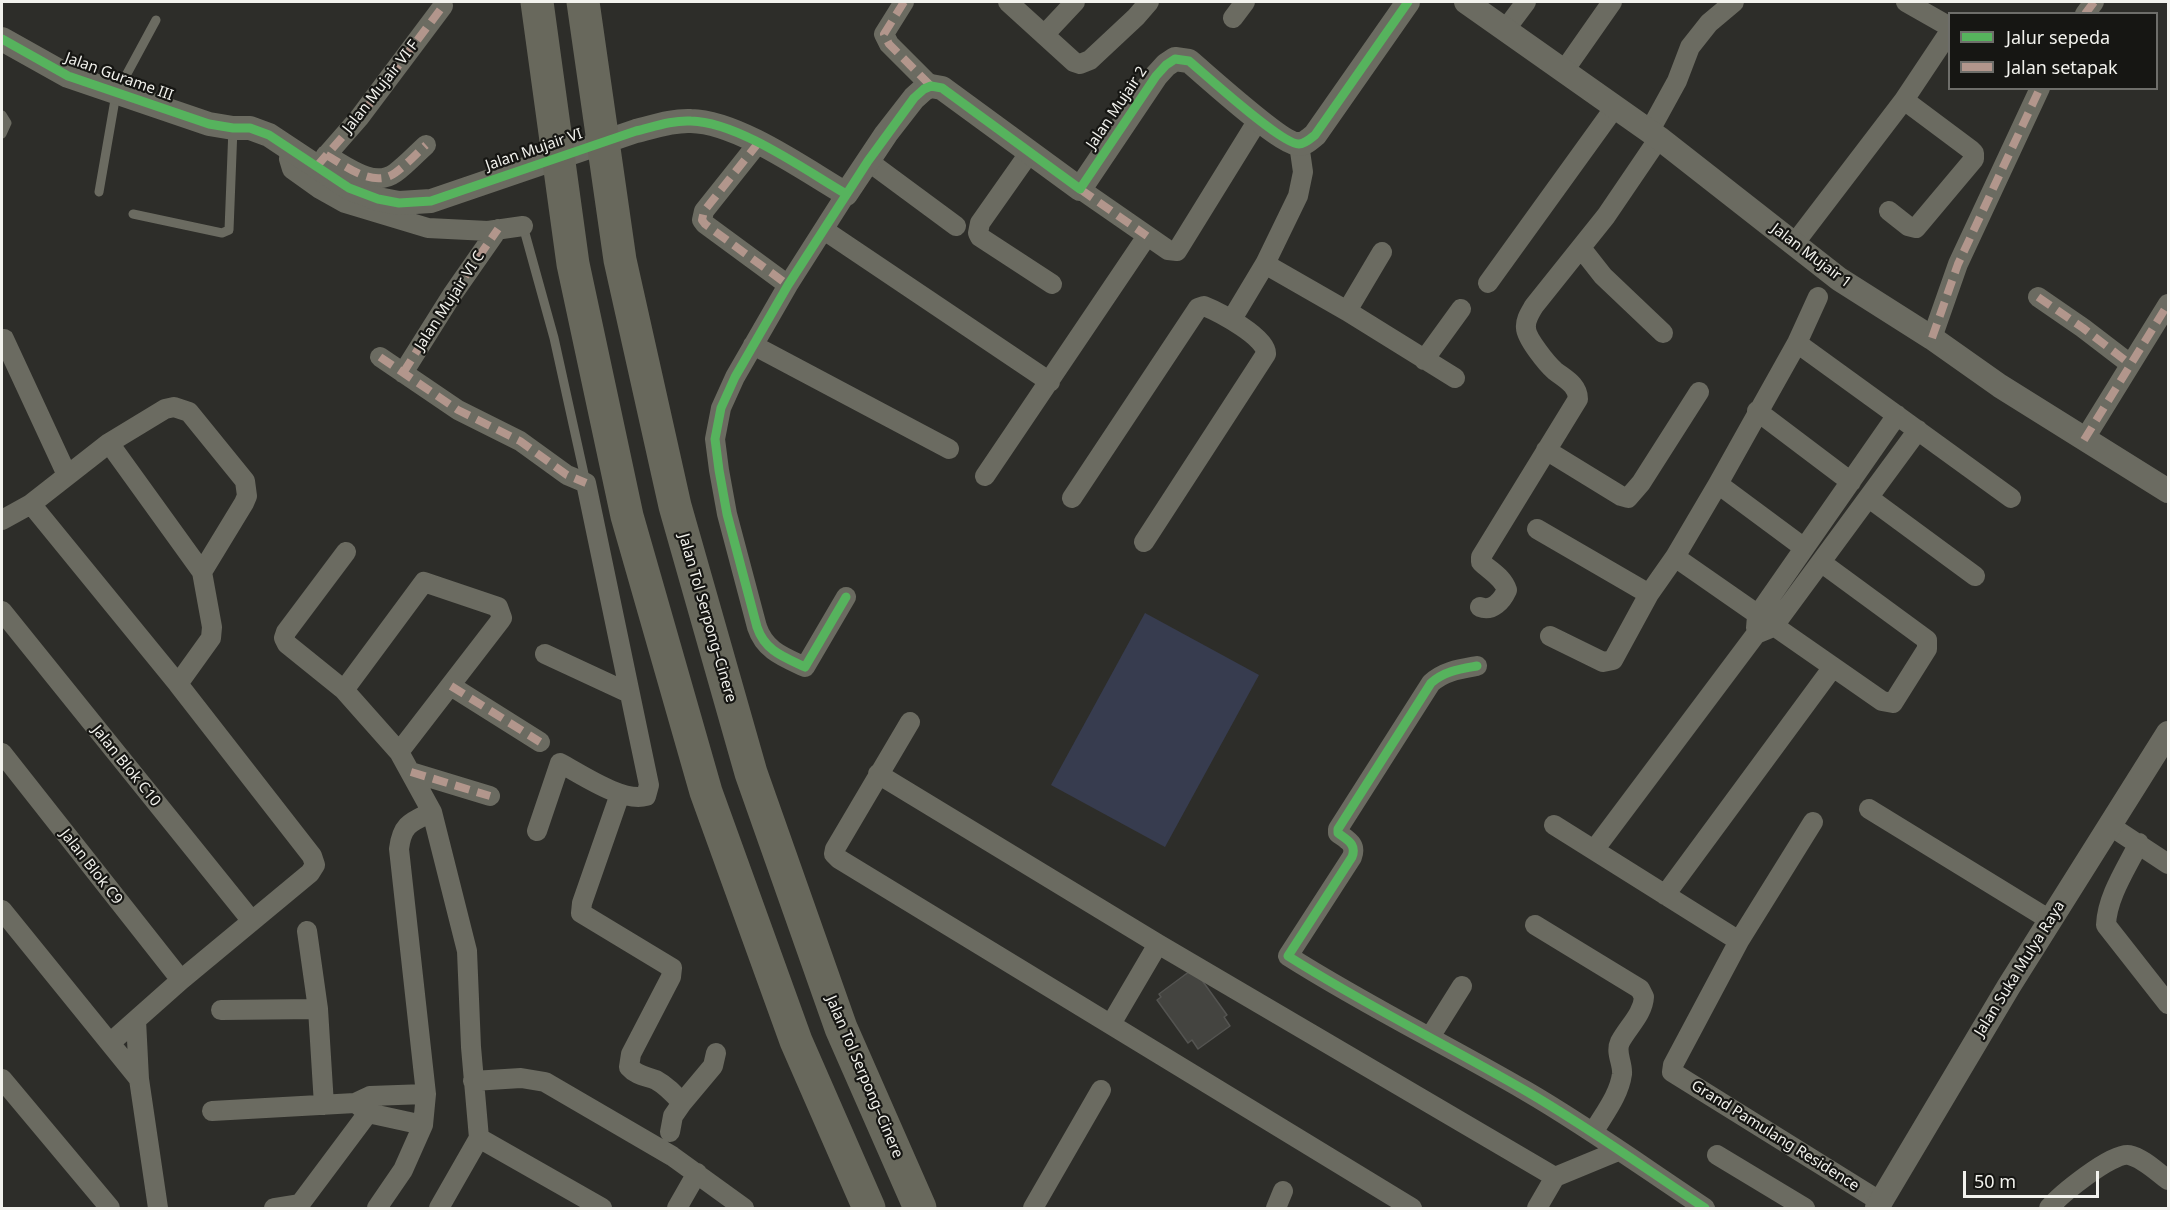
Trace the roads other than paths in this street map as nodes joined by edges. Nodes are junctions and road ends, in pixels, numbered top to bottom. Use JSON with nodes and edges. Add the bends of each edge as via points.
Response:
{"nodes":[{"id":1,"x":537,"y":2,"type":"edge"},
{"id":2,"x":583,"y":2,"type":"edge"},
{"id":3,"x":904,"y":2,"type":"edge"},
{"id":4,"x":1008,"y":2,"type":"edge"},
{"id":5,"x":1075,"y":2,"type":"edge"},
{"id":6,"x":1149,"y":2,"type":"edge"},
{"id":7,"x":1245,"y":2,"type":"edge"},
{"id":8,"x":1408,"y":2,"type":"edge"},
{"id":9,"x":1466,"y":2,"type":"edge"},
{"id":10,"x":1526,"y":2,"type":"edge"},
{"id":11,"x":1612,"y":2,"type":"edge"},
{"id":12,"x":1734,"y":2,"type":"edge"},
{"id":13,"x":1906,"y":2,"type":"edge"},
{"id":14,"x":443,"y":6,"type":"dead end"},
{"id":15,"x":1233,"y":18,"type":"dead end"},
{"id":16,"x":156,"y":20,"type":"dead end"},
{"id":17,"x":1948,"y":28,"type":"edge"},
{"id":18,"x":1505,"y":30,"type":"junction"},
{"id":19,"x":1948,"y":32,"type":"edge"},
{"id":20,"x":1044,"y":35,"type":"junction"},
{"id":21,"x":2,"y":39,"type":"edge"},
{"id":22,"x":1563,"y":72,"type":"junction"},
{"id":23,"x":931,"y":86,"type":"junction"},
{"id":24,"x":2039,"y":90,"type":"edge"},
{"id":25,"x":116,"y":94,"type":"junction"},
{"id":26,"x":1904,"y":100,"type":"junction"},
{"id":27,"x":1615,"y":107,"type":"junction"},
{"id":28,"x":2,"y":114,"type":"edge"},
{"id":29,"x":1258,"y":120,"type":"junction"},
{"id":30,"x":250,"y":130,"type":"junction"},
{"id":31,"x":2,"y":134,"type":"edge"},
{"id":32,"x":1654,"y":135,"type":"junction"},
{"id":33,"x":759,"y":142,"type":"junction"},
{"id":34,"x":1299,"y":144,"type":"junction"},
{"id":35,"x":426,"y":145,"type":"dead end"},
{"id":36,"x":290,"y":150,"type":"junction"},
{"id":37,"x":1030,"y":152,"type":"junction"},
{"id":38,"x":321,"y":160,"type":"junction"},
{"id":39,"x":868,"y":161,"type":"junction"},
{"id":40,"x":1080,"y":189,"type":"junction"},
{"id":41,"x":99,"y":192,"type":"dead end"},
{"id":42,"x":846,"y":194,"type":"junction"},
{"id":43,"x":1889,"y":211,"type":"dead end"},
{"id":44,"x":133,"y":214,"type":"dead end"},
{"id":45,"x":524,"y":226,"type":"joint"},
{"id":46,"x":956,"y":226,"type":"dead end"},
{"id":47,"x":498,"y":230,"type":"junction"},
{"id":48,"x":824,"y":230,"type":"junction"},
{"id":49,"x":1147,"y":236,"type":"junction"},
{"id":50,"x":1794,"y":244,"type":"junction"},
{"id":51,"x":1581,"y":248,"type":"junction"},
{"id":52,"x":1382,"y":252,"type":"dead end"},
{"id":53,"x":1266,"y":264,"type":"junction"},
{"id":54,"x":1488,"y":283,"type":"dead end"},
{"id":55,"x":1052,"y":284,"type":"dead end"},
{"id":56,"x":788,"y":285,"type":"junction"},
{"id":57,"x":1818,"y":297,"type":"dead end"},
{"id":58,"x":2037,"y":297,"type":"dead end"},
{"id":59,"x":2169,"y":304,"type":"edge"},
{"id":60,"x":1461,"y":309,"type":"dead end"},
{"id":61,"x":1347,"y":311,"type":"junction"},
{"id":62,"x":1232,"y":319,"type":"junction"},
{"id":63,"x":1663,"y":333,"type":"dead end"},
{"id":64,"x":1932,"y":338,"type":"junction"},
{"id":65,"x":4,"y":339,"type":"dead end"},
{"id":66,"x":1797,"y":343,"type":"junction"},
{"id":67,"x":753,"y":345,"type":"junction"},
{"id":68,"x":380,"y":357,"type":"dead end"},
{"id":69,"x":1424,"y":360,"type":"junction"},
{"id":70,"x":2130,"y":364,"type":"junction"},
{"id":71,"x":403,"y":373,"type":"junction"},
{"id":72,"x":1455,"y":378,"type":"dead end"},
{"id":73,"x":1050,"y":381,"type":"junction"},
{"id":74,"x":1699,"y":392,"type":"dead end"},
{"id":75,"x":1756,"y":411,"type":"junction"},
{"id":76,"x":1897,"y":415,"type":"junction"},
{"id":77,"x":1918,"y":430,"type":"junction"},
{"id":78,"x":2084,"y":440,"type":"junction"},
{"id":79,"x":109,"y":443,"type":"junction"},
{"id":80,"x":949,"y":449,"type":"dead end"},
{"id":81,"x":1546,"y":450,"type":"junction"},
{"id":82,"x":67,"y":475,"type":"junction"},
{"id":83,"x":985,"y":476,"type":"dead end"},
{"id":84,"x":1851,"y":482,"type":"junction"},
{"id":85,"x":586,"y":483,"type":"junction"},
{"id":86,"x":1718,"y":484,"type":"junction"},
{"id":87,"x":2169,"y":491,"type":"edge"},
{"id":88,"x":1072,"y":498,"type":"dead end"},
{"id":89,"x":1869,"y":498,"type":"junction"},
{"id":90,"x":2010,"y":498,"type":"dead end"},
{"id":91,"x":31,"y":504,"type":"junction"},
{"id":92,"x":2,"y":520,"type":"edge"},
{"id":93,"x":1537,"y":529,"type":"dead end"},
{"id":94,"x":1144,"y":542,"type":"dead end"},
{"id":95,"x":1803,"y":547,"type":"junction"},
{"id":96,"x":346,"y":552,"type":"dead end"},
{"id":97,"x":1675,"y":557,"type":"junction"},
{"id":98,"x":1822,"y":563,"type":"junction"},
{"id":99,"x":202,"y":572,"type":"junction"},
{"id":100,"x":1975,"y":576,"type":"dead end"},
{"id":101,"x":1649,"y":594,"type":"junction"},
{"id":102,"x":846,"y":597,"type":"dead end"},
{"id":103,"x":1480,"y":607,"type":"dead end"},
{"id":104,"x":2,"y":611,"type":"edge"},
{"id":105,"x":1762,"y":626,"type":"junction"},
{"id":106,"x":1550,"y":636,"type":"dead end"},
{"id":107,"x":545,"y":654,"type":"dead end"},
{"id":108,"x":1477,"y":666,"type":"dead end"},
{"id":109,"x":1833,"y":667,"type":"junction"},
{"id":110,"x":178,"y":684,"type":"junction"},
{"id":111,"x":451,"y":686,"type":"junction"},
{"id":112,"x":344,"y":690,"type":"junction"},
{"id":113,"x":629,"y":693,"type":"junction"},
{"id":114,"x":910,"y":722,"type":"dead end"},
{"id":115,"x":2169,"y":733,"type":"edge"},
{"id":116,"x":540,"y":742,"type":"dead end"},
{"id":117,"x":399,"y":752,"type":"junction"},
{"id":118,"x":3,"y":757,"type":"edge"},
{"id":119,"x":2162,"y":757,"type":"edge"},
{"id":120,"x":411,"y":772,"type":"junction"},
{"id":121,"x":878,"y":774,"type":"junction"},
{"id":122,"x":620,"y":795,"type":"junction"},
{"id":123,"x":490,"y":796,"type":"dead end"},
{"id":124,"x":1869,"y":809,"type":"dead end"},
{"id":125,"x":432,"y":812,"type":"junction"},
{"id":126,"x":1813,"y":822,"type":"dead end"},
{"id":127,"x":1554,"y":825,"type":"dead end"},
{"id":128,"x":2109,"y":825,"type":"junction"},
{"id":129,"x":537,"y":831,"type":"dead end"},
{"id":130,"x":2139,"y":843,"type":"junction"},
{"id":131,"x":1594,"y":850,"type":"junction"},
{"id":132,"x":2169,"y":864,"type":"edge"},
{"id":133,"x":1665,"y":895,"type":"junction"},
{"id":134,"x":2,"y":910,"type":"edge"},
{"id":135,"x":251,"y":920,"type":"junction"},
{"id":136,"x":2050,"y":920,"type":"junction"},
{"id":137,"x":1535,"y":925,"type":"dead end"},
{"id":138,"x":307,"y":931,"type":"dead end"},
{"id":139,"x":1739,"y":941,"type":"junction"},
{"id":140,"x":1158,"y":944,"type":"junction"},
{"id":141,"x":181,"y":980,"type":"junction"},
{"id":142,"x":1462,"y":986,"type":"dead end"},
{"id":143,"x":2169,"y":1004,"type":"edge"},
{"id":144,"x":318,"y":1009,"type":"junction"},
{"id":145,"x":221,"y":1010,"type":"dead end"},
{"id":146,"x":136,"y":1020,"type":"junction"},
{"id":147,"x":1111,"y":1024,"type":"junction"},
{"id":148,"x":1430,"y":1036,"type":"junction"},
{"id":149,"x":110,"y":1043,"type":"junction"},
{"id":150,"x":716,"y":1053,"type":"dead end"},
{"id":151,"x":2,"y":1079,"type":"edge"},
{"id":152,"x":139,"y":1079,"type":"junction"},
{"id":153,"x":473,"y":1081,"type":"junction"},
{"id":154,"x":1101,"y":1090,"type":"dead end"},
{"id":155,"x":426,"y":1094,"type":"junction"},
{"id":156,"x":682,"y":1103,"type":"junction"},
{"id":157,"x":365,"y":1104,"type":"junction"},
{"id":158,"x":324,"y":1105,"type":"junction"},
{"id":159,"x":212,"y":1111,"type":"dead end"},
{"id":160,"x":423,"y":1125,"type":"junction"},
{"id":161,"x":670,"y":1132,"type":"dead end"},
{"id":162,"x":1593,"y":1133,"type":"junction"},
{"id":163,"x":478,"y":1138,"type":"junction"},
{"id":164,"x":1618,"y":1151,"type":"junction"},
{"id":165,"x":1717,"y":1155,"type":"dead end"},
{"id":166,"x":697,"y":1173,"type":"junction"},
{"id":167,"x":1555,"y":1177,"type":"junction"},
{"id":168,"x":2169,"y":1180,"type":"edge"},
{"id":169,"x":571,"y":1201,"type":"edge"},
{"id":170,"x":1879,"y":1205,"type":"edge"},
{"id":171,"x":298,"y":1206,"type":"edge"},
{"id":172,"x":110,"y":1209,"type":"edge"},
{"id":173,"x":158,"y":1209,"type":"edge"},
{"id":174,"x":274,"y":1209,"type":"edge"},
{"id":175,"x":377,"y":1209,"type":"edge"},
{"id":176,"x":439,"y":1209,"type":"edge"},
{"id":177,"x":602,"y":1209,"type":"edge"},
{"id":178,"x":677,"y":1209,"type":"edge"},
{"id":179,"x":744,"y":1209,"type":"edge"},
{"id":180,"x":869,"y":1209,"type":"edge"},
{"id":181,"x":920,"y":1209,"type":"edge"},
{"id":182,"x":1033,"y":1209,"type":"edge"},
{"id":183,"x":1412,"y":1209,"type":"edge"},
{"id":184,"x":1537,"y":1209,"type":"edge"},
{"id":185,"x":1706,"y":1209,"type":"edge"},
{"id":186,"x":1805,"y":1209,"type":"edge"},
{"id":187,"x":2049,"y":1209,"type":"edge"}],
"edges":[{"from":1,"to":180,"type":"highway","via":[[573,264],[627,516],[706,792],[796,1041]]},
{"from":2,"to":181,"type":"highway","name":"Jalan Tol Serpong–Cinere","via":[[620,260],[675,506],[751,773],[841,1028]]},
{"from":3,"to":23,"type":"street","via":[[884,34],[889,45]]},
{"from":4,"to":20,"type":"street"},
{"from":5,"to":20,"type":"street"},
{"from":6,"to":20,"type":"street","via":[[1083,64],[1074,62]]},
{"from":7,"to":15,"type":"street"},
{"from":8,"to":34,"type":"street","via":[[1315,135]]},
{"from":9,"to":18,"type":"street","name":"Jalan Mujair 1"},
{"from":10,"to":18,"type":"street"},
{"from":11,"to":22,"type":"street"},
{"from":12,"to":32,"type":"street","via":[[1709,22],[1690,47]]},
{"from":13,"to":17,"type":"street"},
{"from":14,"to":38,"type":"street","name":"Jalan Mujair VI F","via":[[359,118]]},
{"from":16,"to":25,"type":"lane"},
{"from":18,"to":22,"type":"street","name":"Jalan Mujair 1"},
{"from":19,"to":26,"type":"street"},
{"from":21,"to":25,"type":"street","name":"Jalan Gurame III","via":[[68,76]]},
{"from":22,"to":27,"type":"street","name":"Jalan Mujair 1"},
{"from":23,"to":37,"type":"street","via":[[942,88]]},
{"from":23,"to":39,"type":"street","via":[[914,98]]},
{"from":24,"to":64,"type":"street","via":[[1958,264]]},
{"from":25,"to":30,"type":"street","name":"Jalan Gurame III","via":[[209,124]]},
{"from":25,"to":41,"type":"lane"},
{"from":26,"to":43,"type":"street","via":[[1971,150],[1974,159],[1916,228]]},
{"from":26,"to":50,"type":"street"},
{"from":27,"to":32,"type":"street","name":"Jalan Mujair 1"},
{"from":27,"to":54,"type":"street"},
{"from":28,"to":31,"type":"lane","via":[[7,123]]},
{"from":29,"to":34,"type":"street","name":"Jalan Mujair 2"},
{"from":29,"to":40,"type":"street","name":"Jalan Mujair 2","via":[[1189,61],[1175,59],[1156,76]]},
{"from":29,"to":49,"type":"street","via":[[1178,249],[1171,251]]},
{"from":30,"to":36,"type":"street","name":"Jalan Mujair VI"},
{"from":30,"to":44,"type":"lane","via":[[229,230],[222,233]]},
{"from":32,"to":50,"type":"street","name":"Jalan Mujair 1"},
{"from":32,"to":51,"type":"street","via":[[1606,216]]},
{"from":33,"to":38,"type":"street","name":"Jalan Mujair VI","via":[[717,125],[691,121],[662,124],[431,201],[399,203],[349,188]]},
{"from":33,"to":42,"type":"street","name":"Jalan Mujair VI"},
{"from":33,"to":56,"type":"street","via":[[704,211],[702,220]]},
{"from":34,"to":53,"type":"street","via":[[1303,171],[1298,196]]},
{"from":35,"to":38,"type":"street","via":[[393,175],[373,178]]},
{"from":36,"to":38,"type":"street","name":"Jalan Mujair VI"},
{"from":36,"to":47,"type":"street","via":[[292,169],[345,203],[428,228]]},
{"from":37,"to":40,"type":"street"},
{"from":37,"to":55,"type":"street","via":[[980,223],[978,235]]},
{"from":39,"to":42,"type":"street"},
{"from":39,"to":46,"type":"street"},
{"from":40,"to":49,"type":"street"},
{"from":42,"to":48,"type":"street"},
{"from":45,"to":47,"type":"street"},
{"from":45,"to":85,"type":"lane"},
{"from":47,"to":71,"type":"street","name":"Jalan Mujair VI C"},
{"from":48,"to":56,"type":"street"},
{"from":48,"to":73,"type":"street"},
{"from":49,"to":73,"type":"street"},
{"from":50,"to":64,"type":"street","name":"Jalan Mujair 1","via":[[1839,279]]},
{"from":51,"to":63,"type":"street","via":[[1603,276]]},
{"from":51,"to":81,"type":"street","via":[[1526,321],[1531,341],[1578,392],[1578,399]]},
{"from":52,"to":61,"type":"street"},
{"from":53,"to":61,"type":"street"},
{"from":53,"to":62,"type":"street"},
{"from":56,"to":67,"type":"street"},
{"from":57,"to":66,"type":"street"},
{"from":58,"to":70,"type":"street"},
{"from":59,"to":70,"type":"street"},
{"from":60,"to":69,"type":"street"},
{"from":61,"to":69,"type":"street"},
{"from":62,"to":88,"type":"street","via":[[1204,306],[1198,308]]},
{"from":62,"to":94,"type":"street","via":[[1264,344],[1266,354]]},
{"from":64,"to":78,"type":"street","name":"Jalan Mujair 1"},
{"from":65,"to":82,"type":"street"},
{"from":66,"to":75,"type":"street"},
{"from":66,"to":76,"type":"street"},
{"from":67,"to":80,"type":"street"},
{"from":67,"to":102,"type":"street","via":[[721,408],[715,439],[727,514],[760,638],[774,652],[805,667]]},
{"from":68,"to":71,"type":"street"},
{"from":69,"to":72,"type":"street"},
{"from":70,"to":78,"type":"street"},
{"from":71,"to":85,"type":"street","via":[[458,410],[520,441],[567,475]]},
{"from":73,"to":83,"type":"street"},
{"from":74,"to":81,"type":"street","via":[[1628,498]]},
{"from":75,"to":84,"type":"street"},
{"from":75,"to":86,"type":"street"},
{"from":76,"to":77,"type":"street"},
{"from":76,"to":84,"type":"street"},
{"from":77,"to":89,"type":"street"},
{"from":77,"to":90,"type":"street"},
{"from":78,"to":87,"type":"street","name":"Jalan Mujair 1"},
{"from":79,"to":82,"type":"street"},
{"from":79,"to":99,"type":"street"},
{"from":79,"to":99,"type":"street","via":[[165,409],[182,409],[189,412],[245,481],[244,503]]},
{"from":81,"to":103,"type":"street","via":[[1481,556],[1481,562],[1500,578],[1507,590],[1493,607]]},
{"from":82,"to":91,"type":"street"},
{"from":84,"to":95,"type":"street"},
{"from":85,"to":113,"type":"street"},
{"from":86,"to":95,"type":"street"},
{"from":86,"to":97,"type":"street"},
{"from":89,"to":98,"type":"street"},
{"from":89,"to":100,"type":"street"},
{"from":91,"to":92,"type":"street"},
{"from":91,"to":110,"type":"street"},
{"from":93,"to":101,"type":"street"},
{"from":95,"to":105,"type":"street"},
{"from":96,"to":112,"type":"street","via":[[284,638]]},
{"from":97,"to":101,"type":"street"},
{"from":97,"to":105,"type":"street"},
{"from":98,"to":105,"type":"street"},
{"from":98,"to":109,"type":"street","via":[[1925,637],[1928,644],[1890,704]]},
{"from":99,"to":110,"type":"street","via":[[211,638]]},
{"from":101,"to":106,"type":"street","via":[[1609,663]]},
{"from":104,"to":135,"type":"street","name":"Jalan Blok C10"},
{"from":105,"to":109,"type":"street"},
{"from":105,"to":131,"type":"street"},
{"from":107,"to":113,"type":"street"},
{"from":108,"to":148,"type":"street","via":[[1448,672],[1431,683],[1396,736],[1338,829],[1353,846],[1352,857],[1288,956]]},
{"from":109,"to":133,"type":"street"},
{"from":110,"to":135,"type":"street","via":[[312,856],[315,865]]},
{"from":111,"to":112,"type":"street","via":[[502,614],[498,607],[424,582]]},
{"from":111,"to":116,"type":"street"},
{"from":111,"to":117,"type":"street"},
{"from":112,"to":117,"type":"street"},
{"from":113,"to":122,"type":"street","via":[[649,784],[646,796]]},
{"from":114,"to":121,"type":"street"},
{"from":115,"to":119,"type":"street","name":"Jalan Suka Mulya Raya"},
{"from":117,"to":120,"type":"street"},
{"from":118,"to":141,"type":"street","name":"Jalan Blok C9"},
{"from":119,"to":128,"type":"street","name":"Jalan Suka Mulya Raya"},
{"from":120,"to":123,"type":"street"},
{"from":120,"to":125,"type":"street"},
{"from":121,"to":140,"type":"street"},
{"from":121,"to":147,"type":"street","via":[[835,849],[838,859]]},
{"from":122,"to":129,"type":"street","via":[[560,763]]},
{"from":122,"to":156,"type":"street","via":[[581,913],[672,968],[631,1054],[629,1067],[635,1074],[669,1088]]},
{"from":124,"to":136,"type":"street"},
{"from":125,"to":153,"type":"street","via":[[467,951]]},
{"from":125,"to":155,"type":"street","via":[[405,828],[399,849]]},
{"from":126,"to":139,"type":"street"},
{"from":127,"to":131,"type":"street"},
{"from":128,"to":130,"type":"street"},
{"from":128,"to":136,"type":"street","name":"Jalan Suka Mulya Raya"},
{"from":130,"to":132,"type":"street"},
{"from":130,"to":143,"type":"street","via":[[2112,897],[2106,926]]},
{"from":131,"to":133,"type":"street"},
{"from":133,"to":139,"type":"street"},
{"from":134,"to":149,"type":"street"},
{"from":135,"to":141,"type":"street"},
{"from":136,"to":170,"type":"street","name":"Jalan Suka Mulya Raya"},
{"from":137,"to":162,"type":"street","via":[[1640,989],[1644,997],[1642,1008],[1619,1044],[1622,1071],[1617,1092]]},
{"from":138,"to":144,"type":"street"},
{"from":139,"to":170,"type":"street","name":"Grand Pamulang Residence","via":[[1672,1069]]},
{"from":140,"to":147,"type":"street"},
{"from":140,"to":167,"type":"street"},
{"from":141,"to":146,"type":"street"},
{"from":142,"to":148,"type":"street"},
{"from":144,"to":145,"type":"street"},
{"from":144,"to":158,"type":"street"},
{"from":146,"to":149,"type":"street"},
{"from":146,"to":152,"type":"street"},
{"from":147,"to":183,"type":"street"},
{"from":148,"to":162,"type":"street"},
{"from":149,"to":152,"type":"street"},
{"from":150,"to":156,"type":"street","via":[[713,1066]]},
{"from":151,"to":172,"type":"street"},
{"from":152,"to":173,"type":"street"},
{"from":153,"to":163,"type":"street"},
{"from":153,"to":166,"type":"street","via":[[521,1078],[545,1082]]},
{"from":154,"to":182,"type":"street"},
{"from":155,"to":157,"type":"street"},
{"from":155,"to":160,"type":"street"},
{"from":156,"to":161,"type":"street","via":[[673,1116]]},
{"from":157,"to":158,"type":"street"},
{"from":157,"to":160,"type":"street"},
{"from":157,"to":171,"type":"street"},
{"from":158,"to":159,"type":"street"},
{"from":160,"to":175,"type":"street","via":[[403,1170]]},
{"from":162,"to":164,"type":"street"},
{"from":163,"to":169,"type":"street"},
{"from":163,"to":176,"type":"street"},
{"from":164,"to":167,"type":"street"},
{"from":164,"to":185,"type":"street"},
{"from":165,"to":186,"type":"street"},
{"from":166,"to":178,"type":"street"},
{"from":166,"to":179,"type":"street"},
{"from":167,"to":184,"type":"street"},
{"from":168,"to":187,"type":"street","via":[[2139,1159],[2117,1156],[2060,1196]]},
{"from":169,"to":177,"type":"street"},
{"from":171,"to":174,"type":"street"}]}
